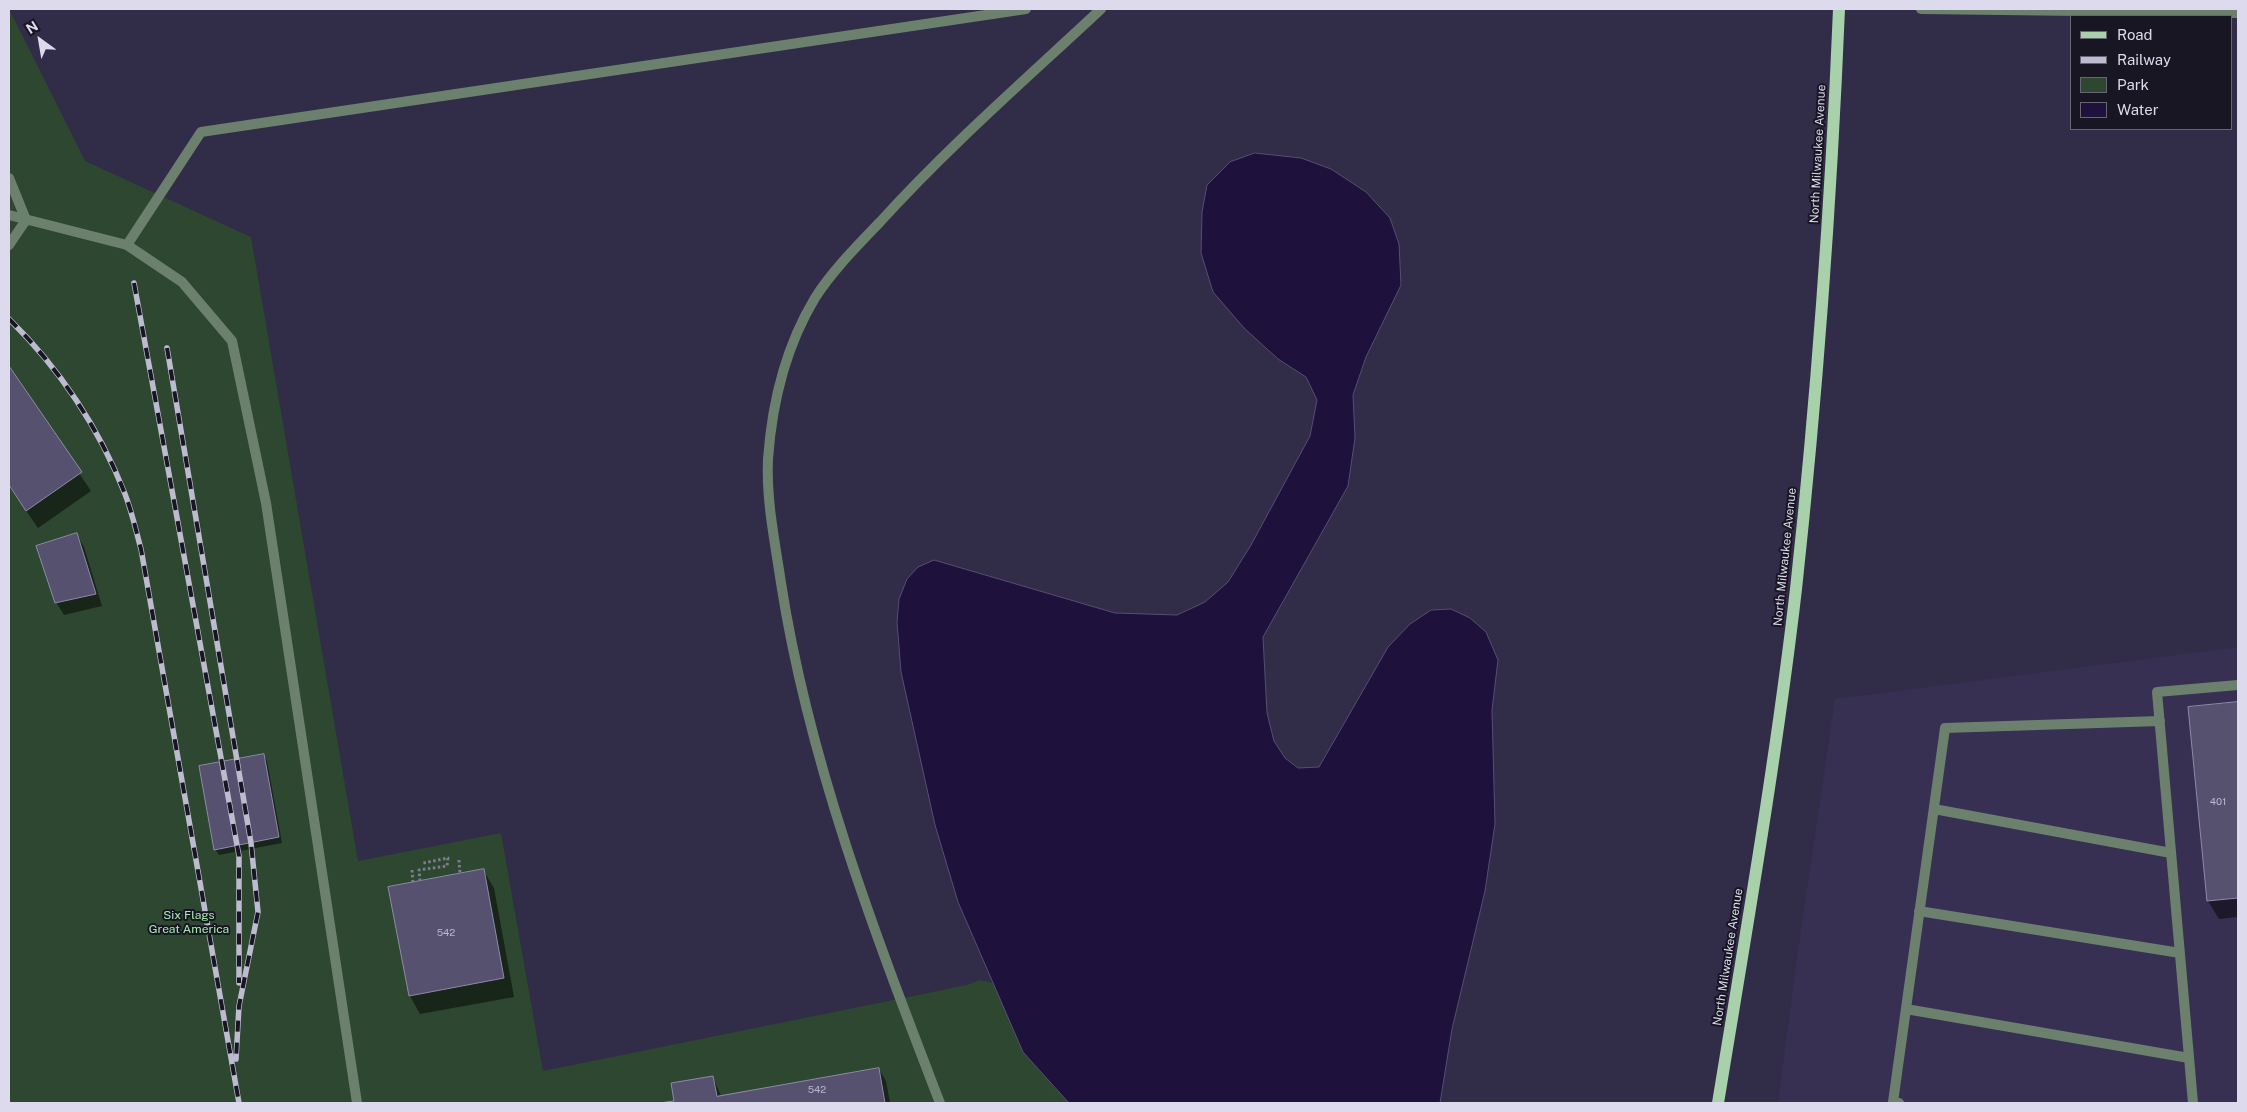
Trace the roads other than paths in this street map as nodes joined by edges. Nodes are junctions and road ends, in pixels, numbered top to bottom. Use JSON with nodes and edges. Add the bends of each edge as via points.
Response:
{"nodes":[{"id":1,"x":1026,"y":9,"type":"edge"},
{"id":2,"x":1101,"y":9,"type":"edge"},
{"id":3,"x":1839,"y":9,"type":"edge"},
{"id":4,"x":1921,"y":9,"type":"edge"},
{"id":5,"x":2238,"y":13,"type":"edge"},
{"id":6,"x":9,"y":178,"type":"edge"},
{"id":7,"x":9,"y":215,"type":"edge"},
{"id":8,"x":26,"y":220,"type":"junction"},
{"id":9,"x":9,"y":245,"type":"edge"},
{"id":10,"x":127,"y":245,"type":"junction"},
{"id":11,"x":2238,"y":685,"type":"edge"},
{"id":12,"x":2160,"y":721,"type":"junction"},
{"id":13,"x":1934,"y":809,"type":"junction"},
{"id":14,"x":2171,"y":853,"type":"junction"},
{"id":15,"x":1920,"y":911,"type":"junction"},
{"id":16,"x":2180,"y":953,"type":"junction"},
{"id":17,"x":1906,"y":1008,"type":"junction"},
{"id":18,"x":2189,"y":1058,"type":"junction"},
{"id":19,"x":357,"y":1103,"type":"edge"},
{"id":20,"x":940,"y":1103,"type":"edge"},
{"id":21,"x":1718,"y":1103,"type":"edge"},
{"id":22,"x":1899,"y":1103,"type":"edge"},
{"id":23,"x":2193,"y":1103,"type":"edge"}],
"edges":[{"from":1,"to":10,"type":"lane","via":[[201,132]]},
{"from":2,"to":20,"type":"lane","via":[[914,184],[857,246],[816,296],[794,337],[775,402],[768,460],[770,511],[803,699],[859,891]]},
{"from":3,"to":21,"type":"main road","name":"North Milwaukee Avenue","via":[[1821,331],[1796,589],[1780,716]]},
{"from":4,"to":5,"type":"lane"},
{"from":6,"to":8,"type":"lane"},
{"from":7,"to":8,"type":"lane"},
{"from":8,"to":9,"type":"lane"},
{"from":8,"to":10,"type":"lane"},
{"from":10,"to":19,"type":"lane","via":[[182,282],[232,341],[266,504]]},
{"from":11,"to":12,"type":"lane","via":[[2157,692]]},
{"from":12,"to":13,"type":"lane","via":[[1945,728]]},
{"from":12,"to":14,"type":"lane"},
{"from":13,"to":14,"type":"lane"},
{"from":13,"to":15,"type":"lane"},
{"from":14,"to":16,"type":"lane"},
{"from":15,"to":16,"type":"lane"},
{"from":15,"to":17,"type":"lane"},
{"from":16,"to":18,"type":"lane"},
{"from":17,"to":18,"type":"lane"},
{"from":17,"to":22,"type":"lane","via":[[1893,1102]]},
{"from":18,"to":23,"type":"lane"}]}
